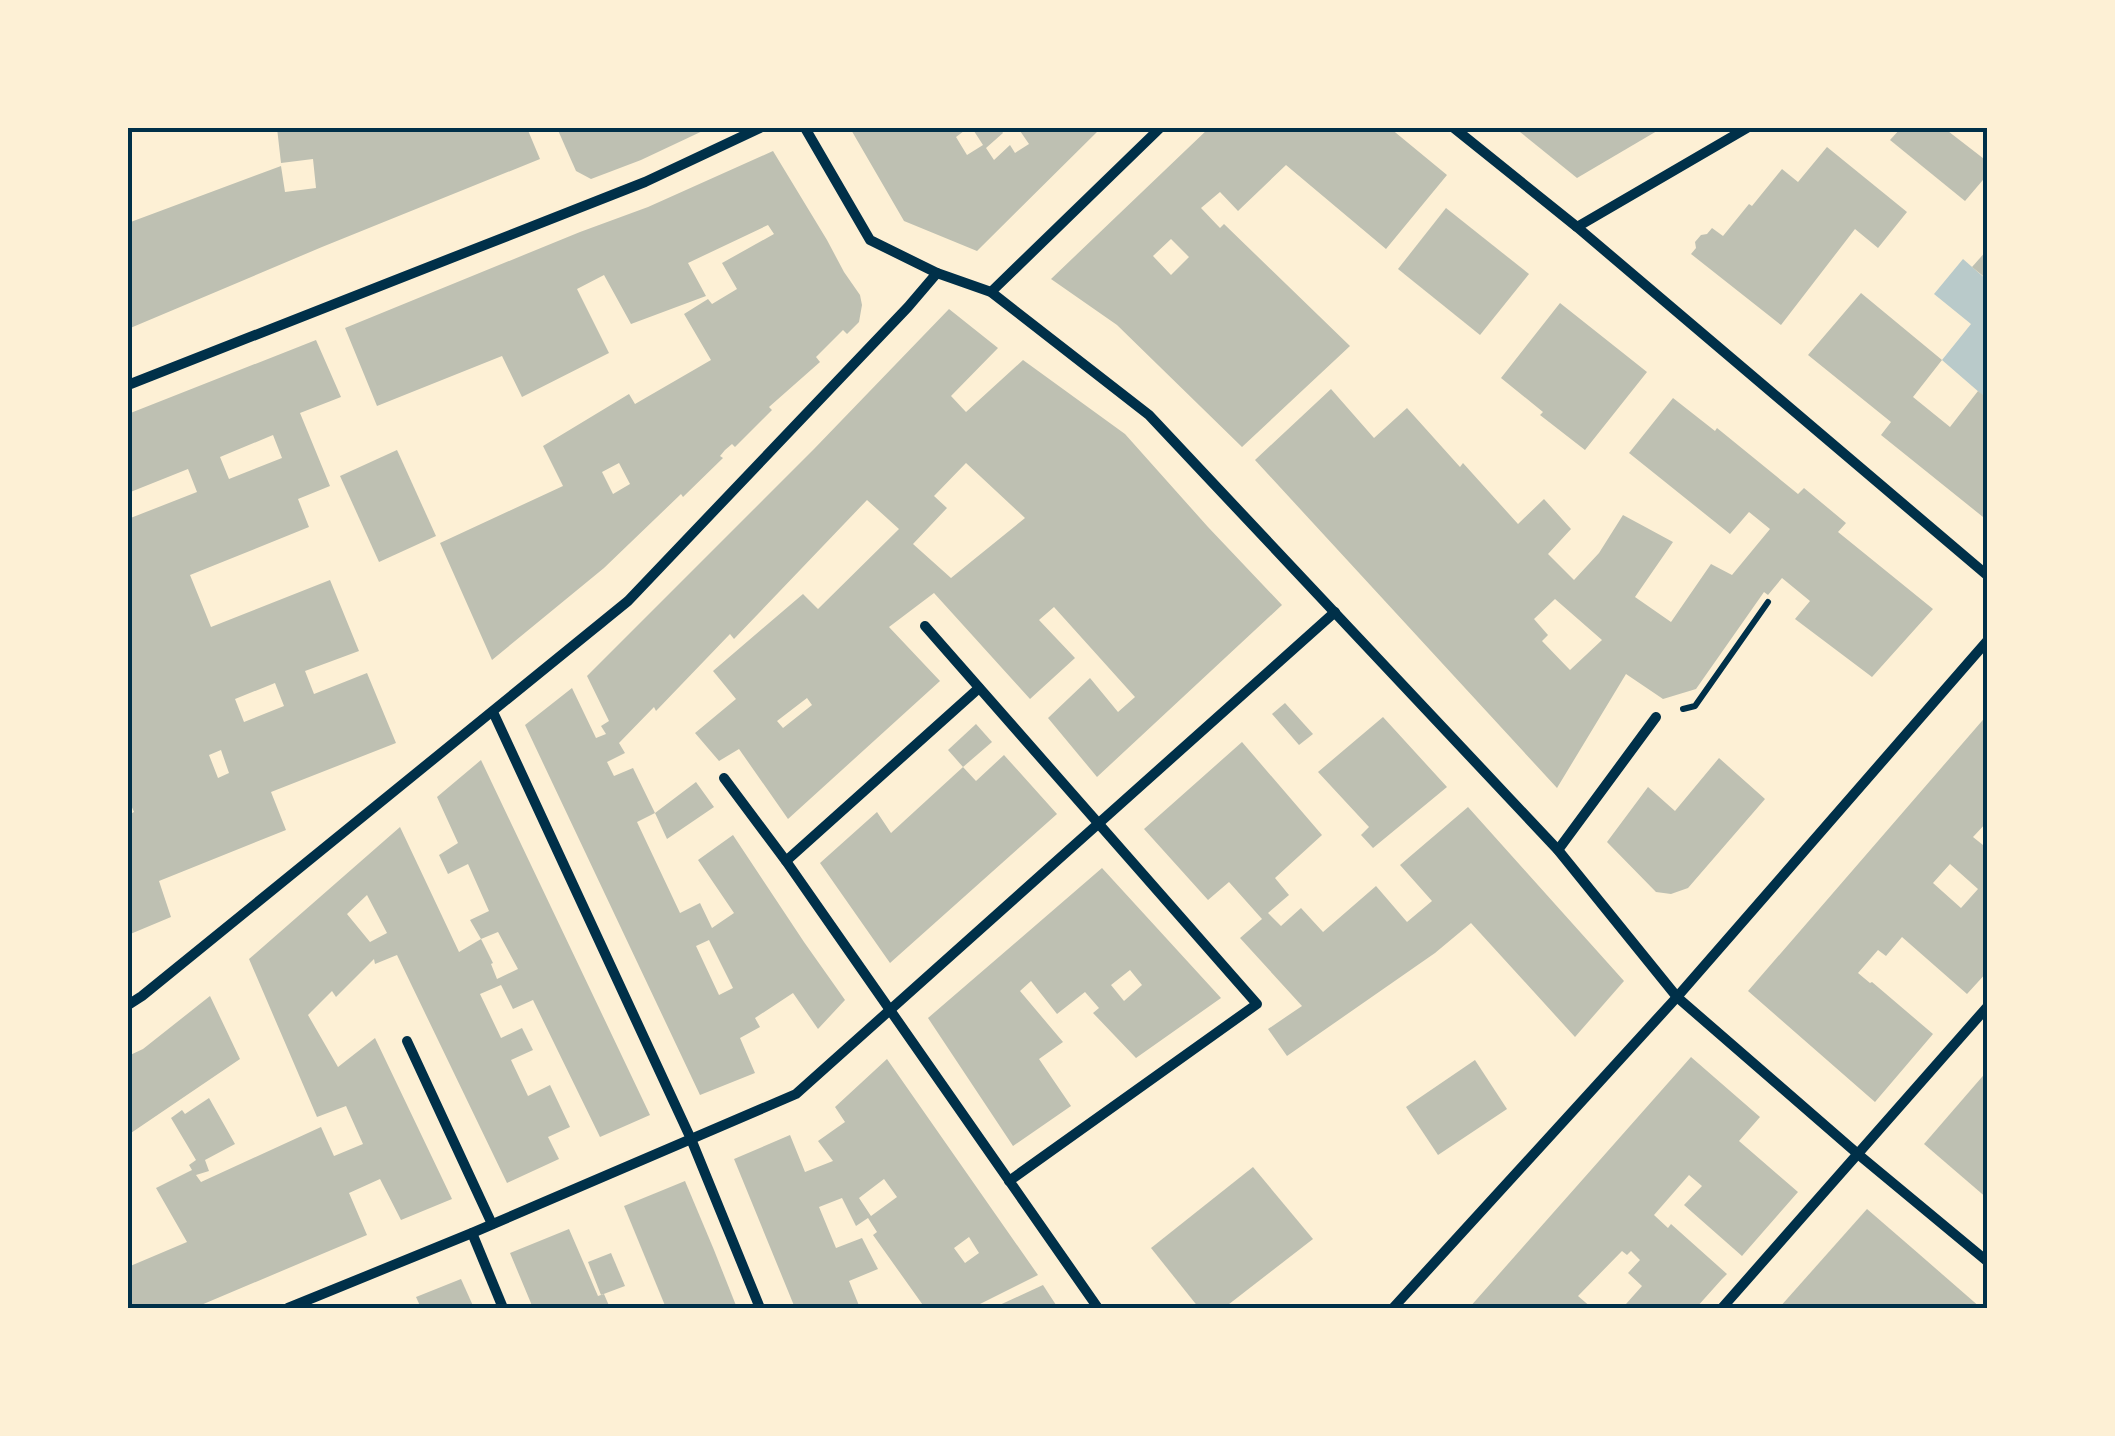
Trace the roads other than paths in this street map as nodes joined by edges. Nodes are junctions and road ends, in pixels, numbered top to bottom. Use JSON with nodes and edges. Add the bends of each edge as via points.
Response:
{"nodes":[{"id":1,"x":760,"y":128,"type":"edge"},
{"id":2,"x":805,"y":128,"type":"edge"},
{"id":3,"x":1160,"y":128,"type":"edge"},
{"id":4,"x":1454,"y":128,"type":"edge"},
{"id":5,"x":1747,"y":128,"type":"edge"},
{"id":6,"x":1577,"y":227,"type":"junction"},
{"id":7,"x":938,"y":273,"type":"junction"},
{"id":8,"x":991,"y":292,"type":"junction"},
{"id":9,"x":128,"y":384,"type":"edge"},
{"id":10,"x":1988,"y":576,"type":"edge"},
{"id":11,"x":1335,"y":612,"type":"junction"},
{"id":12,"x":925,"y":626,"type":"dead end"},
{"id":13,"x":1988,"y":640,"type":"edge"},
{"id":14,"x":979,"y":688,"type":"junction"},
{"id":15,"x":492,"y":712,"type":"junction"},
{"id":16,"x":1656,"y":717,"type":"road end"},
{"id":17,"x":724,"y":778,"type":"dead end"},
{"id":18,"x":1100,"y":824,"type":"junction"},
{"id":19,"x":1558,"y":850,"type":"junction"},
{"id":20,"x":786,"y":861,"type":"junction"},
{"id":21,"x":1677,"y":997,"type":"junction"},
{"id":22,"x":128,"y":1005,"type":"edge"},
{"id":23,"x":1988,"y":1006,"type":"edge"},
{"id":24,"x":890,"y":1011,"type":"junction"},
{"id":25,"x":406,"y":1041,"type":"dead end"},
{"id":26,"x":692,"y":1139,"type":"junction"},
{"id":27,"x":1859,"y":1155,"type":"junction"},
{"id":28,"x":1009,"y":1182,"type":"junction"},
{"id":29,"x":492,"y":1224,"type":"junction"},
{"id":30,"x":472,"y":1233,"type":"junction"},
{"id":31,"x":1988,"y":1262,"type":"edge"},
{"id":32,"x":288,"y":1308,"type":"edge"},
{"id":33,"x":503,"y":1308,"type":"edge"},
{"id":34,"x":760,"y":1308,"type":"edge"},
{"id":35,"x":1098,"y":1308,"type":"edge"},
{"id":36,"x":1393,"y":1308,"type":"edge"},
{"id":37,"x":1722,"y":1308,"type":"edge"}],
"edges":[{"from":1,"to":9,"type":"street","via":[[645,182]]},
{"from":2,"to":7,"type":"street","via":[[870,240]]},
{"from":3,"to":8,"type":"street"},
{"from":4,"to":6,"type":"street"},
{"from":5,"to":6,"type":"street"},
{"from":6,"to":10,"type":"street"},
{"from":7,"to":8,"type":"street"},
{"from":7,"to":15,"type":"street","via":[[628,601]]},
{"from":8,"to":11,"type":"street","via":[[1150,415]]},
{"from":11,"to":18,"type":"street"},
{"from":11,"to":19,"type":"street"},
{"from":12,"to":14,"type":"street"},
{"from":13,"to":21,"type":"street"},
{"from":14,"to":18,"type":"street"},
{"from":14,"to":20,"type":"street"},
{"from":15,"to":22,"type":"street"},
{"from":15,"to":26,"type":"street"},
{"from":16,"to":19,"type":"street"},
{"from":17,"to":20,"type":"street"},
{"from":18,"to":24,"type":"street"},
{"from":18,"to":28,"type":"street","via":[[1258,1004]]},
{"from":19,"to":21,"type":"street"},
{"from":20,"to":24,"type":"street"},
{"from":21,"to":27,"type":"street"},
{"from":21,"to":36,"type":"street"},
{"from":23,"to":27,"type":"street"},
{"from":24,"to":26,"type":"street","via":[[796,1094]]},
{"from":24,"to":28,"type":"street"},
{"from":25,"to":29,"type":"street"},
{"from":26,"to":29,"type":"street"},
{"from":26,"to":34,"type":"street"},
{"from":27,"to":31,"type":"street"},
{"from":27,"to":37,"type":"street"},
{"from":28,"to":35,"type":"street"},
{"from":29,"to":30,"type":"street"},
{"from":30,"to":32,"type":"street"},
{"from":30,"to":33,"type":"street"}]}
